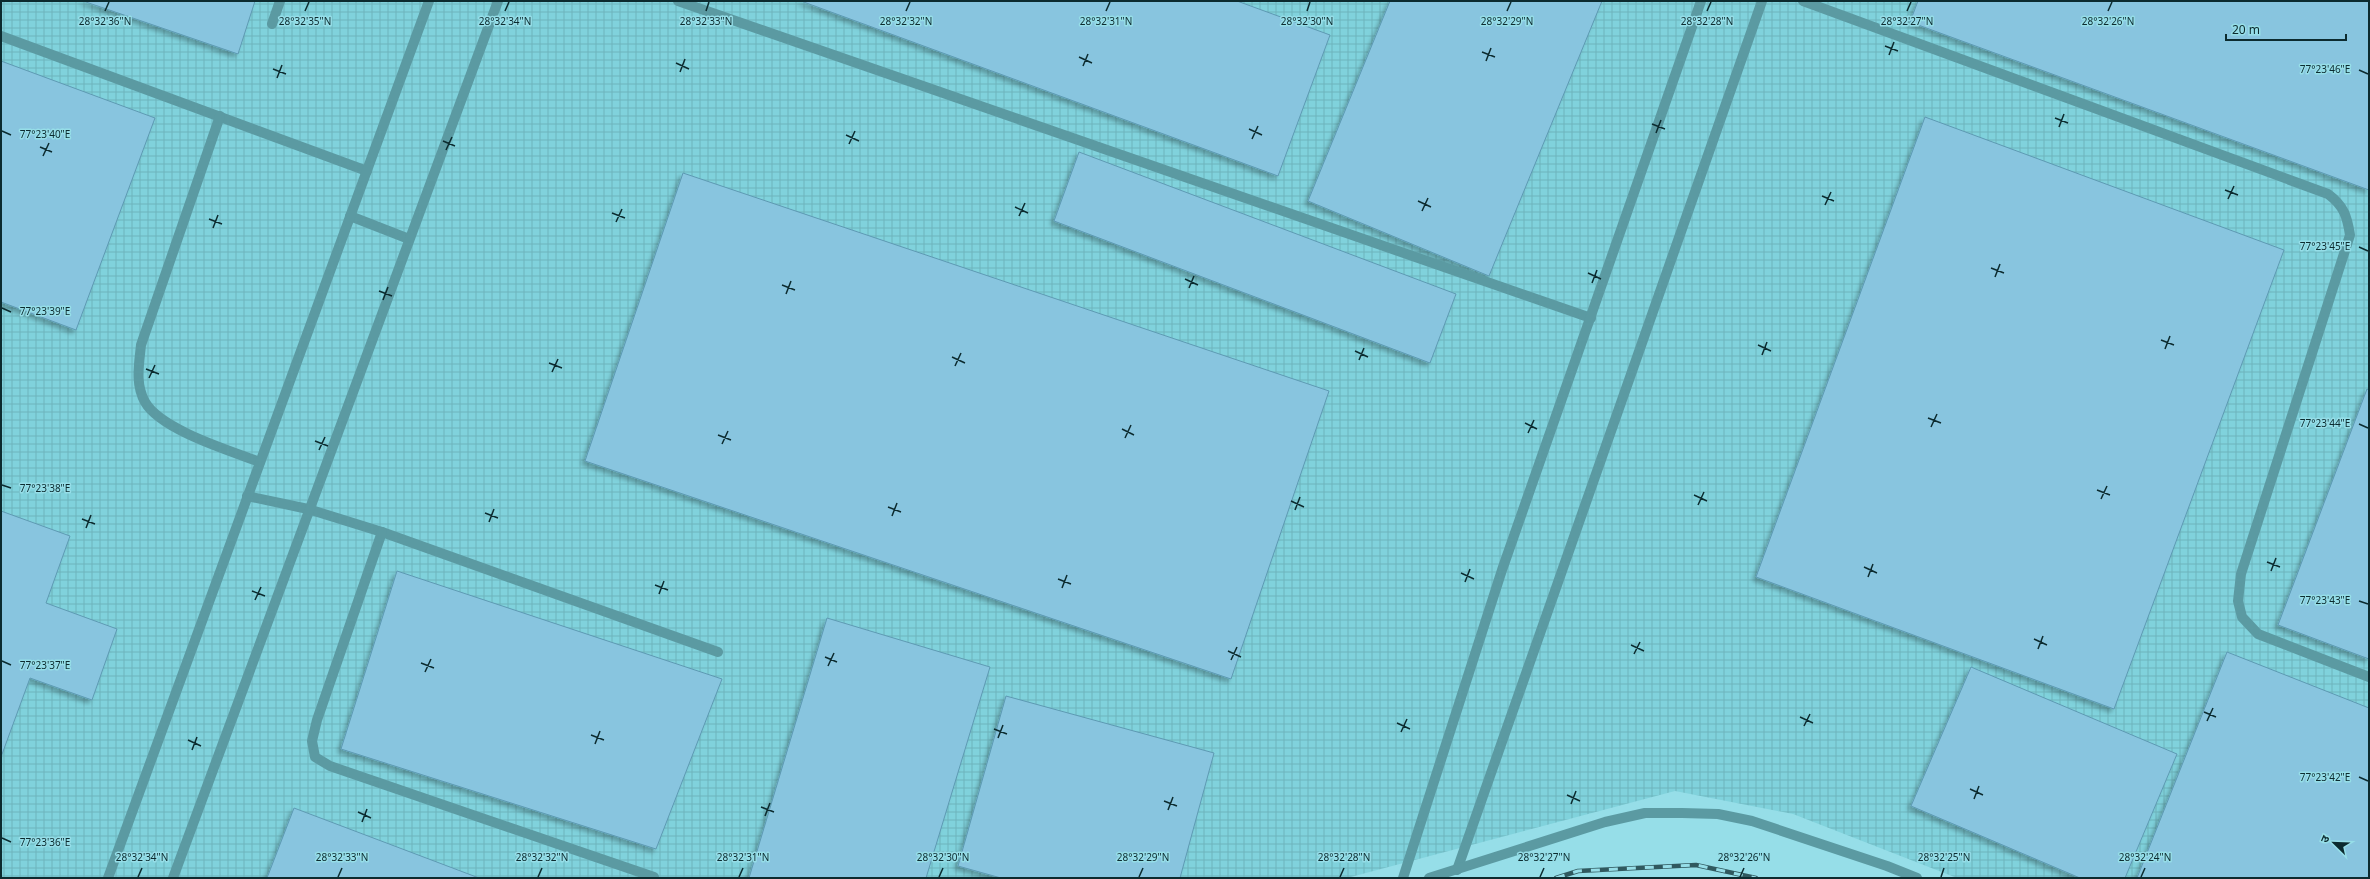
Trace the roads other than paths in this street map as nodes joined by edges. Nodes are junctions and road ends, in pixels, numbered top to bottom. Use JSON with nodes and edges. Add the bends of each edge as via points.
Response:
{"nodes":[{"id":1,"x":280,"y":1,"type":"edge"},
{"id":2,"x":428,"y":1,"type":"edge"},
{"id":3,"x":498,"y":1,"type":"edge"},
{"id":4,"x":678,"y":1,"type":"edge"},
{"id":5,"x":1701,"y":1,"type":"edge"},
{"id":6,"x":1762,"y":1,"type":"edge"},
{"id":7,"x":1803,"y":1,"type":"edge"},
{"id":8,"x":272,"y":24,"type":"dead end"},
{"id":9,"x":1,"y":36,"type":"edge"},
{"id":10,"x":220,"y":116,"type":"junction"},
{"id":11,"x":367,"y":171,"type":"junction"},
{"id":12,"x":350,"y":216,"type":"junction"},
{"id":13,"x":409,"y":239,"type":"junction"},
{"id":14,"x":1591,"y":318,"type":"junction"},
{"id":15,"x":260,"y":462,"type":"junction"},
{"id":16,"x":247,"y":496,"type":"junction"},
{"id":17,"x":308,"y":509,"type":"junction"},
{"id":18,"x":382,"y":532,"type":"junction"},
{"id":19,"x":718,"y":652,"type":"dead end"},
{"id":20,"x":2369,"y":677,"type":"edge"},
{"id":21,"x":1457,"y":870,"type":"junction"},
{"id":22,"x":654,"y":877,"type":"dead end"},
{"id":23,"x":108,"y":878,"type":"edge"},
{"id":24,"x":173,"y":878,"type":"edge"},
{"id":25,"x":1403,"y":878,"type":"edge"},
{"id":26,"x":1429,"y":878,"type":"edge"},
{"id":27,"x":1917,"y":878,"type":"edge"}],
"edges":[{"from":1,"to":8,"type":"lane"},
{"from":2,"to":11,"type":"lane"},
{"from":3,"to":13,"type":"lane"},
{"from":4,"to":14,"type":"lane"},
{"from":5,"to":14,"type":"lane"},
{"from":6,"to":21,"type":"lane"},
{"from":7,"to":20,"type":"lane","via":[[2321,191],[2340,203],[2347,215],[2350,236],[2241,574],[2238,601],[2242,617],[2258,634]]},
{"from":9,"to":10,"type":"lane"},
{"from":10,"to":11,"type":"lane"},
{"from":10,"to":15,"type":"lane","via":[[141,346],[137,377],[145,402],[162,420],[193,436]]},
{"from":11,"to":12,"type":"lane"},
{"from":12,"to":13,"type":"lane"},
{"from":12,"to":15,"type":"lane"},
{"from":13,"to":17,"type":"lane"},
{"from":14,"to":25,"type":"lane","via":[[1502,570]]},
{"from":15,"to":16,"type":"lane"},
{"from":16,"to":17,"type":"lane"},
{"from":16,"to":23,"type":"lane"},
{"from":17,"to":18,"type":"lane"},
{"from":17,"to":24,"type":"lane"},
{"from":18,"to":19,"type":"lane"},
{"from":18,"to":22,"type":"lane","via":[[317,720],[312,741],[315,757],[330,766]]},
{"from":21,"to":26,"type":"lane"},
{"from":21,"to":27,"type":"lane","via":[[1605,822],[1645,813],[1682,813],[1718,814],[1752,821]]}]}
